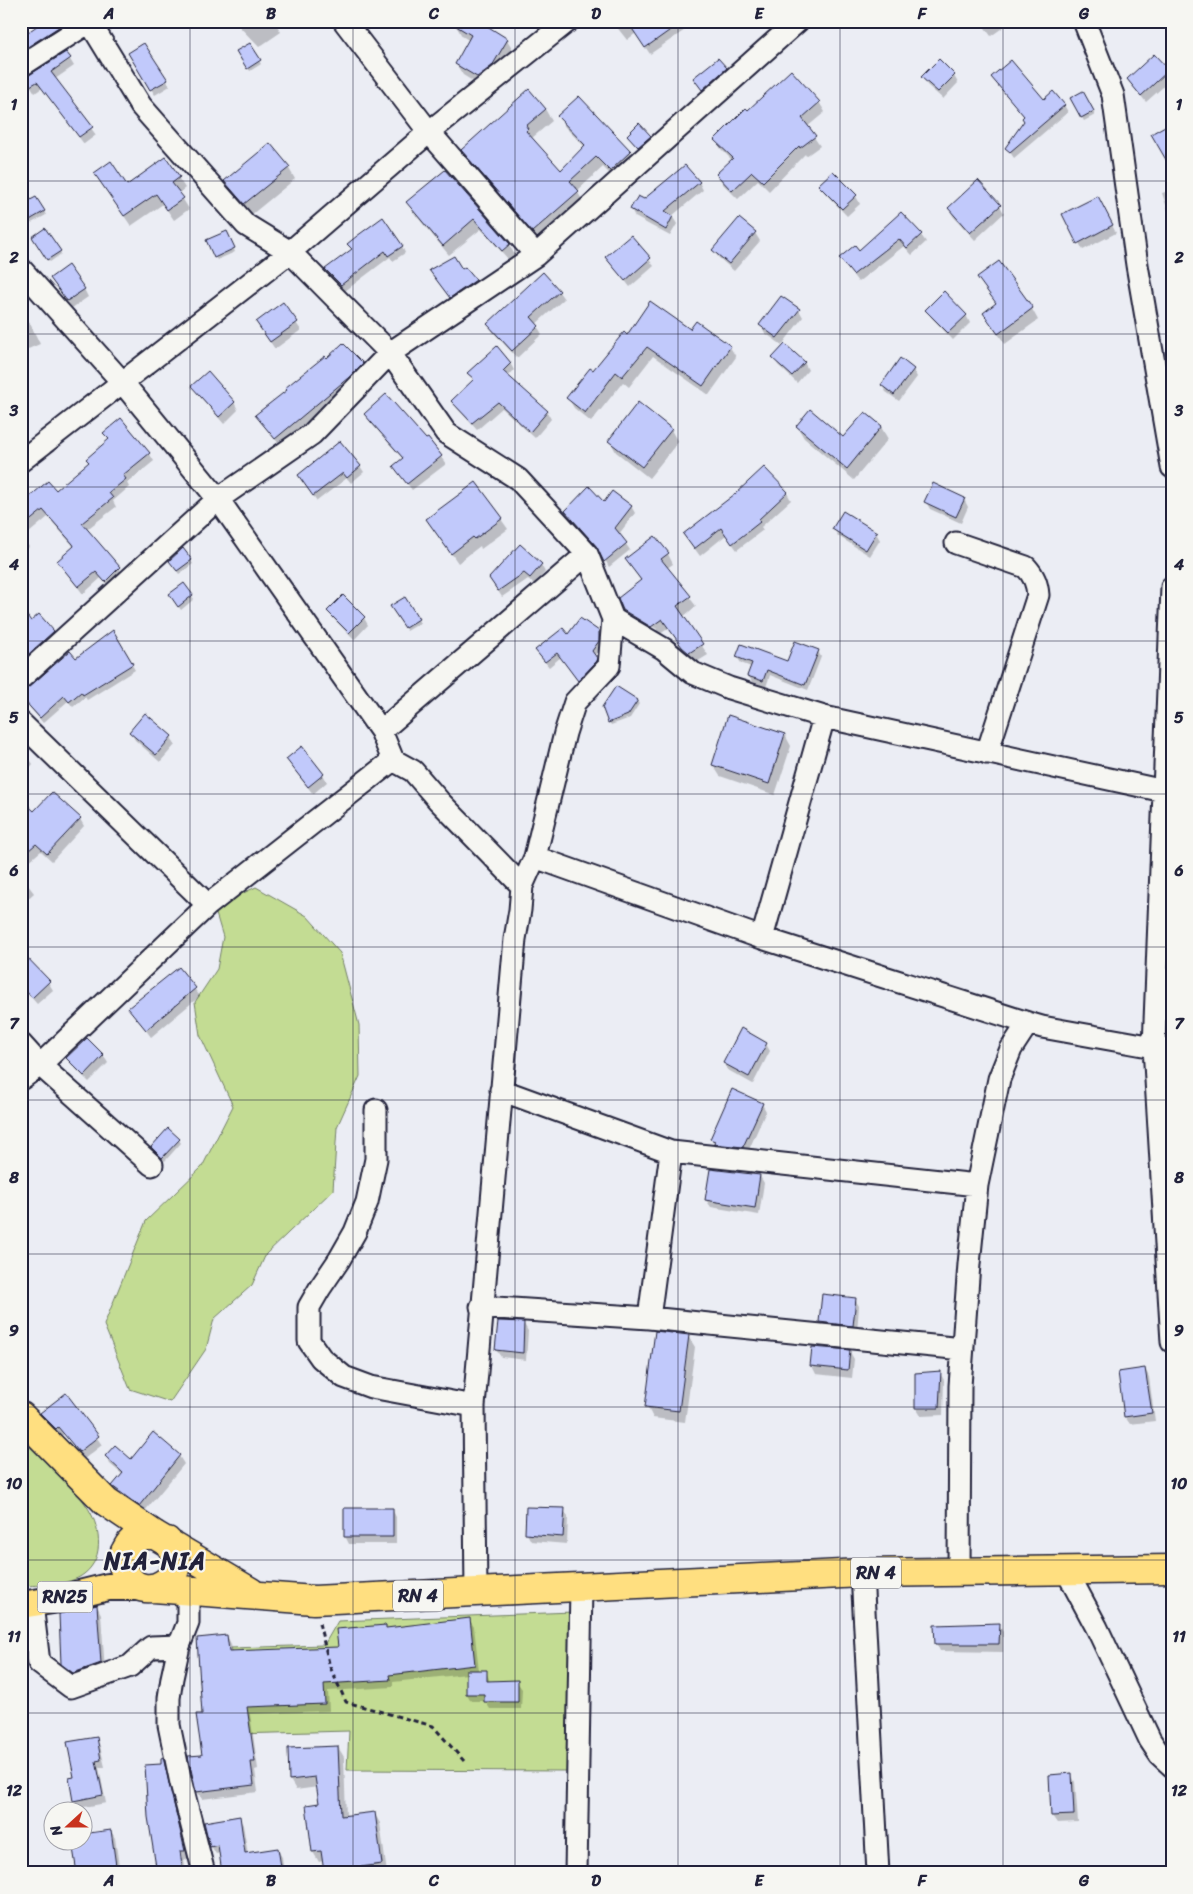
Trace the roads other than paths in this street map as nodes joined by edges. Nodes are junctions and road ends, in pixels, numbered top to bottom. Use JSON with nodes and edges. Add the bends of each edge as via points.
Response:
{"nodes":[{"id":1,"x":344,"y":21,"type":"edge"},
{"id":2,"x":568,"y":21,"type":"edge"},
{"id":3,"x":798,"y":21,"type":"edge"},
{"id":4,"x":1084,"y":21,"type":"edge"},
{"id":5,"x":90,"y":22,"type":"edge"},
{"id":6,"x":21,"y":66,"type":"edge"},
{"id":7,"x":429,"y":132,"type":"junction"},
{"id":8,"x":290,"y":252,"type":"junction"},
{"id":9,"x":536,"y":254,"type":"junction"},
{"id":10,"x":21,"y":269,"type":"edge"},
{"id":11,"x":390,"y":353,"type":"junction"},
{"id":12,"x":123,"y":383,"type":"junction"},
{"id":13,"x":21,"y":461,"type":"edge"},
{"id":14,"x":1172,"y":467,"type":"edge"},
{"id":15,"x":218,"y":499,"type":"junction"},
{"id":16,"x":956,"y":543,"type":"dead end"},
{"id":17,"x":587,"y":554,"type":"junction"},
{"id":18,"x":1172,"y":587,"type":"edge"},
{"id":19,"x":613,"y":619,"type":"junction"},
{"id":20,"x":21,"y":678,"type":"edge"},
{"id":21,"x":824,"y":718,"type":"junction"},
{"id":22,"x":21,"y":724,"type":"edge"},
{"id":23,"x":381,"y":731,"type":"junction"},
{"id":24,"x":986,"y":753,"type":"junction"},
{"id":25,"x":393,"y":760,"type":"junction"},
{"id":26,"x":1164,"y":791,"type":"junction"},
{"id":27,"x":535,"y":857,"type":"junction"},
{"id":28,"x":522,"y":886,"type":"junction"},
{"id":29,"x":208,"y":905,"type":"junction"},
{"id":30,"x":762,"y":938,"type":"junction"},
{"id":31,"x":1028,"y":1022,"type":"junction"},
{"id":32,"x":21,"y":1044,"type":"edge"},
{"id":33,"x":1163,"y":1048,"type":"edge"},
{"id":34,"x":40,"y":1065,"type":"junction"},
{"id":35,"x":21,"y":1079,"type":"edge"},
{"id":36,"x":501,"y":1090,"type":"junction"},
{"id":37,"x":376,"y":1110,"type":"dead end"},
{"id":38,"x":671,"y":1152,"type":"junction"},
{"id":39,"x":152,"y":1165,"type":"dead end"},
{"id":40,"x":977,"y":1185,"type":"junction"},
{"id":41,"x":482,"y":1307,"type":"junction"},
{"id":42,"x":649,"y":1318,"type":"junction"},
{"id":43,"x":1172,"y":1342,"type":"edge"},
{"id":44,"x":964,"y":1349,"type":"junction"},
{"id":45,"x":474,"y":1406,"type":"junction"},
{"id":46,"x":21,"y":1416,"type":"edge"},
{"id":47,"x":106,"y":1502,"type":"junction"},
{"id":48,"x":161,"y":1538,"type":"junction"},
{"id":49,"x":124,"y":1554,"type":"junction"},
{"id":50,"x":1172,"y":1569,"type":"edge"},
{"id":51,"x":1066,"y":1570,"type":"junction"},
{"id":52,"x":959,"y":1571,"type":"junction"},
{"id":53,"x":862,"y":1573,"type":"junction"},
{"id":54,"x":108,"y":1587,"type":"junction"},
{"id":55,"x":147,"y":1587,"type":"junction"},
{"id":56,"x":581,"y":1587,"type":"junction"},
{"id":57,"x":188,"y":1591,"type":"junction"},
{"id":58,"x":476,"y":1593,"type":"junction"},
{"id":59,"x":255,"y":1594,"type":"junction"},
{"id":60,"x":26,"y":1605,"type":"edge"},
{"id":61,"x":179,"y":1646,"type":"junction"},
{"id":62,"x":1172,"y":1766,"type":"edge"},
{"id":63,"x":204,"y":1873,"type":"edge"},
{"id":64,"x":576,"y":1873,"type":"edge"},
{"id":65,"x":878,"y":1873,"type":"edge"}],
"edges":[{"from":1,"to":7,"type":"street"},
{"from":2,"to":7,"type":"street"},
{"from":3,"to":9,"type":"street"},
{"from":4,"to":14,"type":"street","via":[[1113,95],[1137,265]]},
{"from":5,"to":6,"type":"street"},
{"from":5,"to":8,"type":"street","via":[[141,106],[246,225]]},
{"from":7,"to":8,"type":"street"},
{"from":7,"to":9,"type":"street"},
{"from":8,"to":11,"type":"street"},
{"from":8,"to":12,"type":"street"},
{"from":9,"to":11,"type":"street"},
{"from":10,"to":12,"type":"street"},
{"from":11,"to":15,"type":"street","via":[[312,434]]},
{"from":11,"to":17,"type":"street","via":[[446,433],[518,479]]},
{"from":12,"to":13,"type":"street"},
{"from":12,"to":15,"type":"street"},
{"from":15,"to":20,"type":"street"},
{"from":15,"to":23,"type":"street"},
{"from":16,"to":24,"type":"street","via":[[1026,567],[1037,584],[1038,595]]},
{"from":17,"to":19,"type":"street"},
{"from":17,"to":23,"type":"street"},
{"from":18,"to":26,"type":"street"},
{"from":19,"to":21,"type":"street","via":[[664,649],[693,673]]},
{"from":19,"to":27,"type":"street","via":[[609,666],[576,702],[565,733]]},
{"from":21,"to":24,"type":"street"},
{"from":21,"to":30,"type":"street"},
{"from":22,"to":29,"type":"street"},
{"from":23,"to":25,"type":"street"},
{"from":24,"to":26,"type":"street"},
{"from":25,"to":28,"type":"street","via":[[413,771]]},
{"from":25,"to":29,"type":"street"},
{"from":26,"to":33,"type":"street"},
{"from":27,"to":28,"type":"street"},
{"from":27,"to":30,"type":"street"},
{"from":28,"to":36,"type":"street","via":[[514,939]]},
{"from":29,"to":34,"type":"street"},
{"from":30,"to":31,"type":"street"},
{"from":31,"to":33,"type":"street"},
{"from":31,"to":40,"type":"street","via":[[1011,1049],[999,1079]]},
{"from":32,"to":34,"type":"street"},
{"from":33,"to":43,"type":"street"},
{"from":34,"to":35,"type":"street"},
{"from":34,"to":39,"type":"street"},
{"from":36,"to":38,"type":"street"},
{"from":36,"to":41,"type":"street"},
{"from":37,"to":45,"type":"street","via":[[376,1159],[368,1202],[355,1232],[309,1307],[309,1341],[321,1358],[344,1377],[371,1387]]},
{"from":38,"to":40,"type":"street"},
{"from":38,"to":42,"type":"street"},
{"from":40,"to":44,"type":"street"},
{"from":41,"to":42,"type":"street"},
{"from":41,"to":45,"type":"street"},
{"from":42,"to":44,"type":"street"},
{"from":44,"to":52,"type":"street","via":[[960,1386]]},
{"from":45,"to":58,"type":"street"},
{"from":46,"to":47,"type":"highway","number":"RN 4"},
{"from":47,"to":48,"type":"highway","number":"RN 4"},
{"from":47,"to":49,"type":"highway","number":"RN 4"},
{"from":48,"to":49,"type":"highway","via":[[138,1537]]},
{"from":48,"to":55,"type":"highway","via":[[175,1554],[176,1568],[168,1581]]},
{"from":48,"to":59,"type":"highway","number":"RN 4"},
{"from":49,"to":54,"type":"main road","number":"RN25"},
{"from":49,"to":55,"type":"highway","via":[[125,1571],[134,1583]]},
{"from":50,"to":51,"type":"highway","number":"RN 4"},
{"from":51,"to":52,"type":"highway","number":"RN 4"},
{"from":51,"to":62,"type":"street","via":[[1150,1740]]},
{"from":52,"to":53,"type":"highway","number":"RN 4"},
{"from":53,"to":56,"type":"highway","number":"RN 4"},
{"from":53,"to":65,"type":"street"},
{"from":54,"to":55,"type":"main road","number":"RN25"},
{"from":54,"to":60,"type":"main road","number":"RN25"},
{"from":55,"to":57,"type":"highway","number":"RN 4"},
{"from":56,"to":58,"type":"highway","number":"RN 4"},
{"from":56,"to":64,"type":"street"},
{"from":57,"to":59,"type":"highway","number":"RN 4"},
{"from":57,"to":61,"type":"street","via":[[188,1623]]},
{"from":58,"to":59,"type":"highway","number":"RN 4","via":[[314,1600]]},
{"from":60,"to":61,"type":"street","via":[[40,1663],[70,1687],[130,1666],[151,1647]]},
{"from":61,"to":63,"type":"street","via":[[169,1698],[168,1725]]}]}
